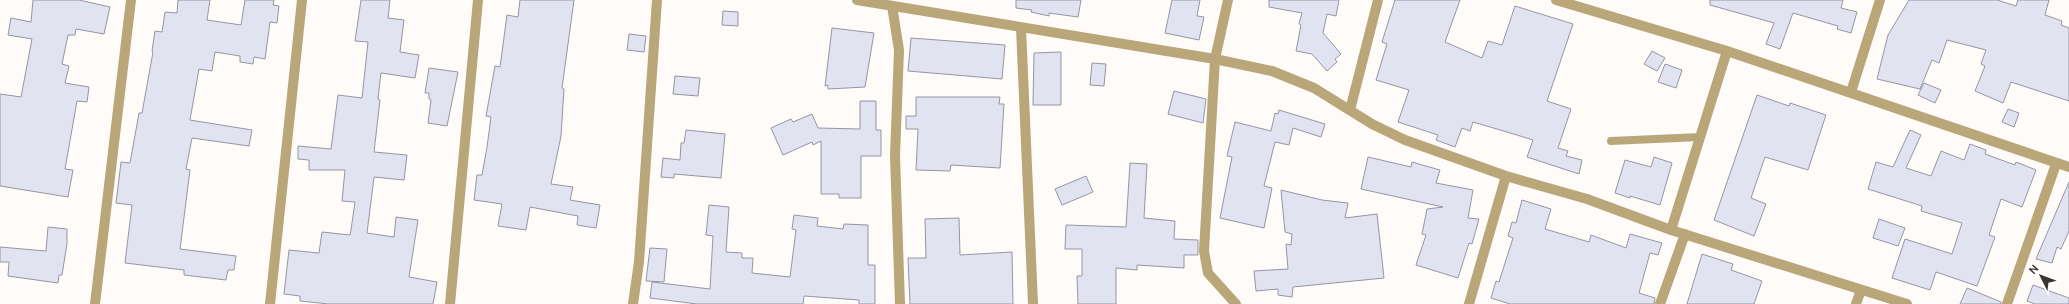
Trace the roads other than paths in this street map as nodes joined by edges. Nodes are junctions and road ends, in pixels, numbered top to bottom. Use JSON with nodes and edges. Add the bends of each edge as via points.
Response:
{"nodes":[{"id":1,"x":132,"y":0,"type":"edge"},
{"id":2,"x":302,"y":0,"type":"edge"},
{"id":3,"x":478,"y":0,"type":"edge"},
{"id":4,"x":657,"y":0,"type":"edge"},
{"id":5,"x":856,"y":0,"type":"edge"},
{"id":6,"x":1228,"y":0,"type":"edge"},
{"id":7,"x":1378,"y":0,"type":"edge"},
{"id":8,"x":1556,"y":0,"type":"edge"},
{"id":9,"x":1880,"y":0,"type":"edge"},
{"id":10,"x":892,"y":6,"type":"junction"},
{"id":11,"x":1021,"y":28,"type":"junction"},
{"id":12,"x":1727,"y":51,"type":"junction"},
{"id":13,"x":1215,"y":59,"type":"junction"},
{"id":14,"x":1851,"y":92,"type":"junction"},
{"id":15,"x":1350,"y":110,"type":"junction"},
{"id":16,"x":1700,"y":137,"type":"junction"},
{"id":17,"x":1611,"y":141,"type":"dead end"},
{"id":18,"x":2056,"y":164,"type":"junction"},
{"id":19,"x":2069,"y":167,"type":"edge"},
{"id":20,"x":1506,"y":176,"type":"junction"},
{"id":21,"x":1671,"y":230,"type":"junction"},
{"id":22,"x":1685,"y":234,"type":"junction"},
{"id":23,"x":1861,"y":290,"type":"junction"},
{"id":24,"x":95,"y":304,"type":"edge"},
{"id":25,"x":270,"y":304,"type":"edge"},
{"id":26,"x":450,"y":304,"type":"edge"},
{"id":27,"x":633,"y":304,"type":"edge"},
{"id":28,"x":900,"y":304,"type":"edge"},
{"id":29,"x":1033,"y":304,"type":"edge"},
{"id":30,"x":1236,"y":304,"type":"edge"},
{"id":31,"x":1469,"y":304,"type":"edge"},
{"id":32,"x":1660,"y":304,"type":"edge"},
{"id":33,"x":1856,"y":304,"type":"edge"},
{"id":34,"x":1907,"y":304,"type":"edge"},
{"id":35,"x":2007,"y":304,"type":"edge"}],
"edges":[{"from":1,"to":24,"type":"street"},
{"from":2,"to":25,"type":"street"},
{"from":3,"to":26,"type":"street"},
{"from":4,"to":27,"type":"street","via":[[639,262]]},
{"from":5,"to":10,"type":"street"},
{"from":6,"to":13,"type":"street"},
{"from":7,"to":15,"type":"street"},
{"from":8,"to":12,"type":"street"},
{"from":9,"to":14,"type":"street"},
{"from":10,"to":11,"type":"street"},
{"from":10,"to":28,"type":"street","via":[[899,50],[896,156]]},
{"from":11,"to":13,"type":"street"},
{"from":11,"to":29,"type":"street"},
{"from":12,"to":14,"type":"street"},
{"from":12,"to":16,"type":"street"},
{"from":13,"to":15,"type":"street","via":[[1272,71],[1314,88]]},
{"from":13,"to":30,"type":"street","via":[[1204,251],[1208,273]]},
{"from":14,"to":18,"type":"street"},
{"from":15,"to":20,"type":"street","via":[[1405,140]]},
{"from":16,"to":17,"type":"lane"},
{"from":16,"to":21,"type":"street"},
{"from":18,"to":19,"type":"street"},
{"from":18,"to":35,"type":"street"},
{"from":20,"to":21,"type":"street","via":[[1587,199]]},
{"from":20,"to":31,"type":"street"},
{"from":21,"to":22,"type":"street"},
{"from":22,"to":23,"type":"street"},
{"from":22,"to":32,"type":"street"},
{"from":23,"to":33,"type":"street"},
{"from":23,"to":34,"type":"street"}]}
